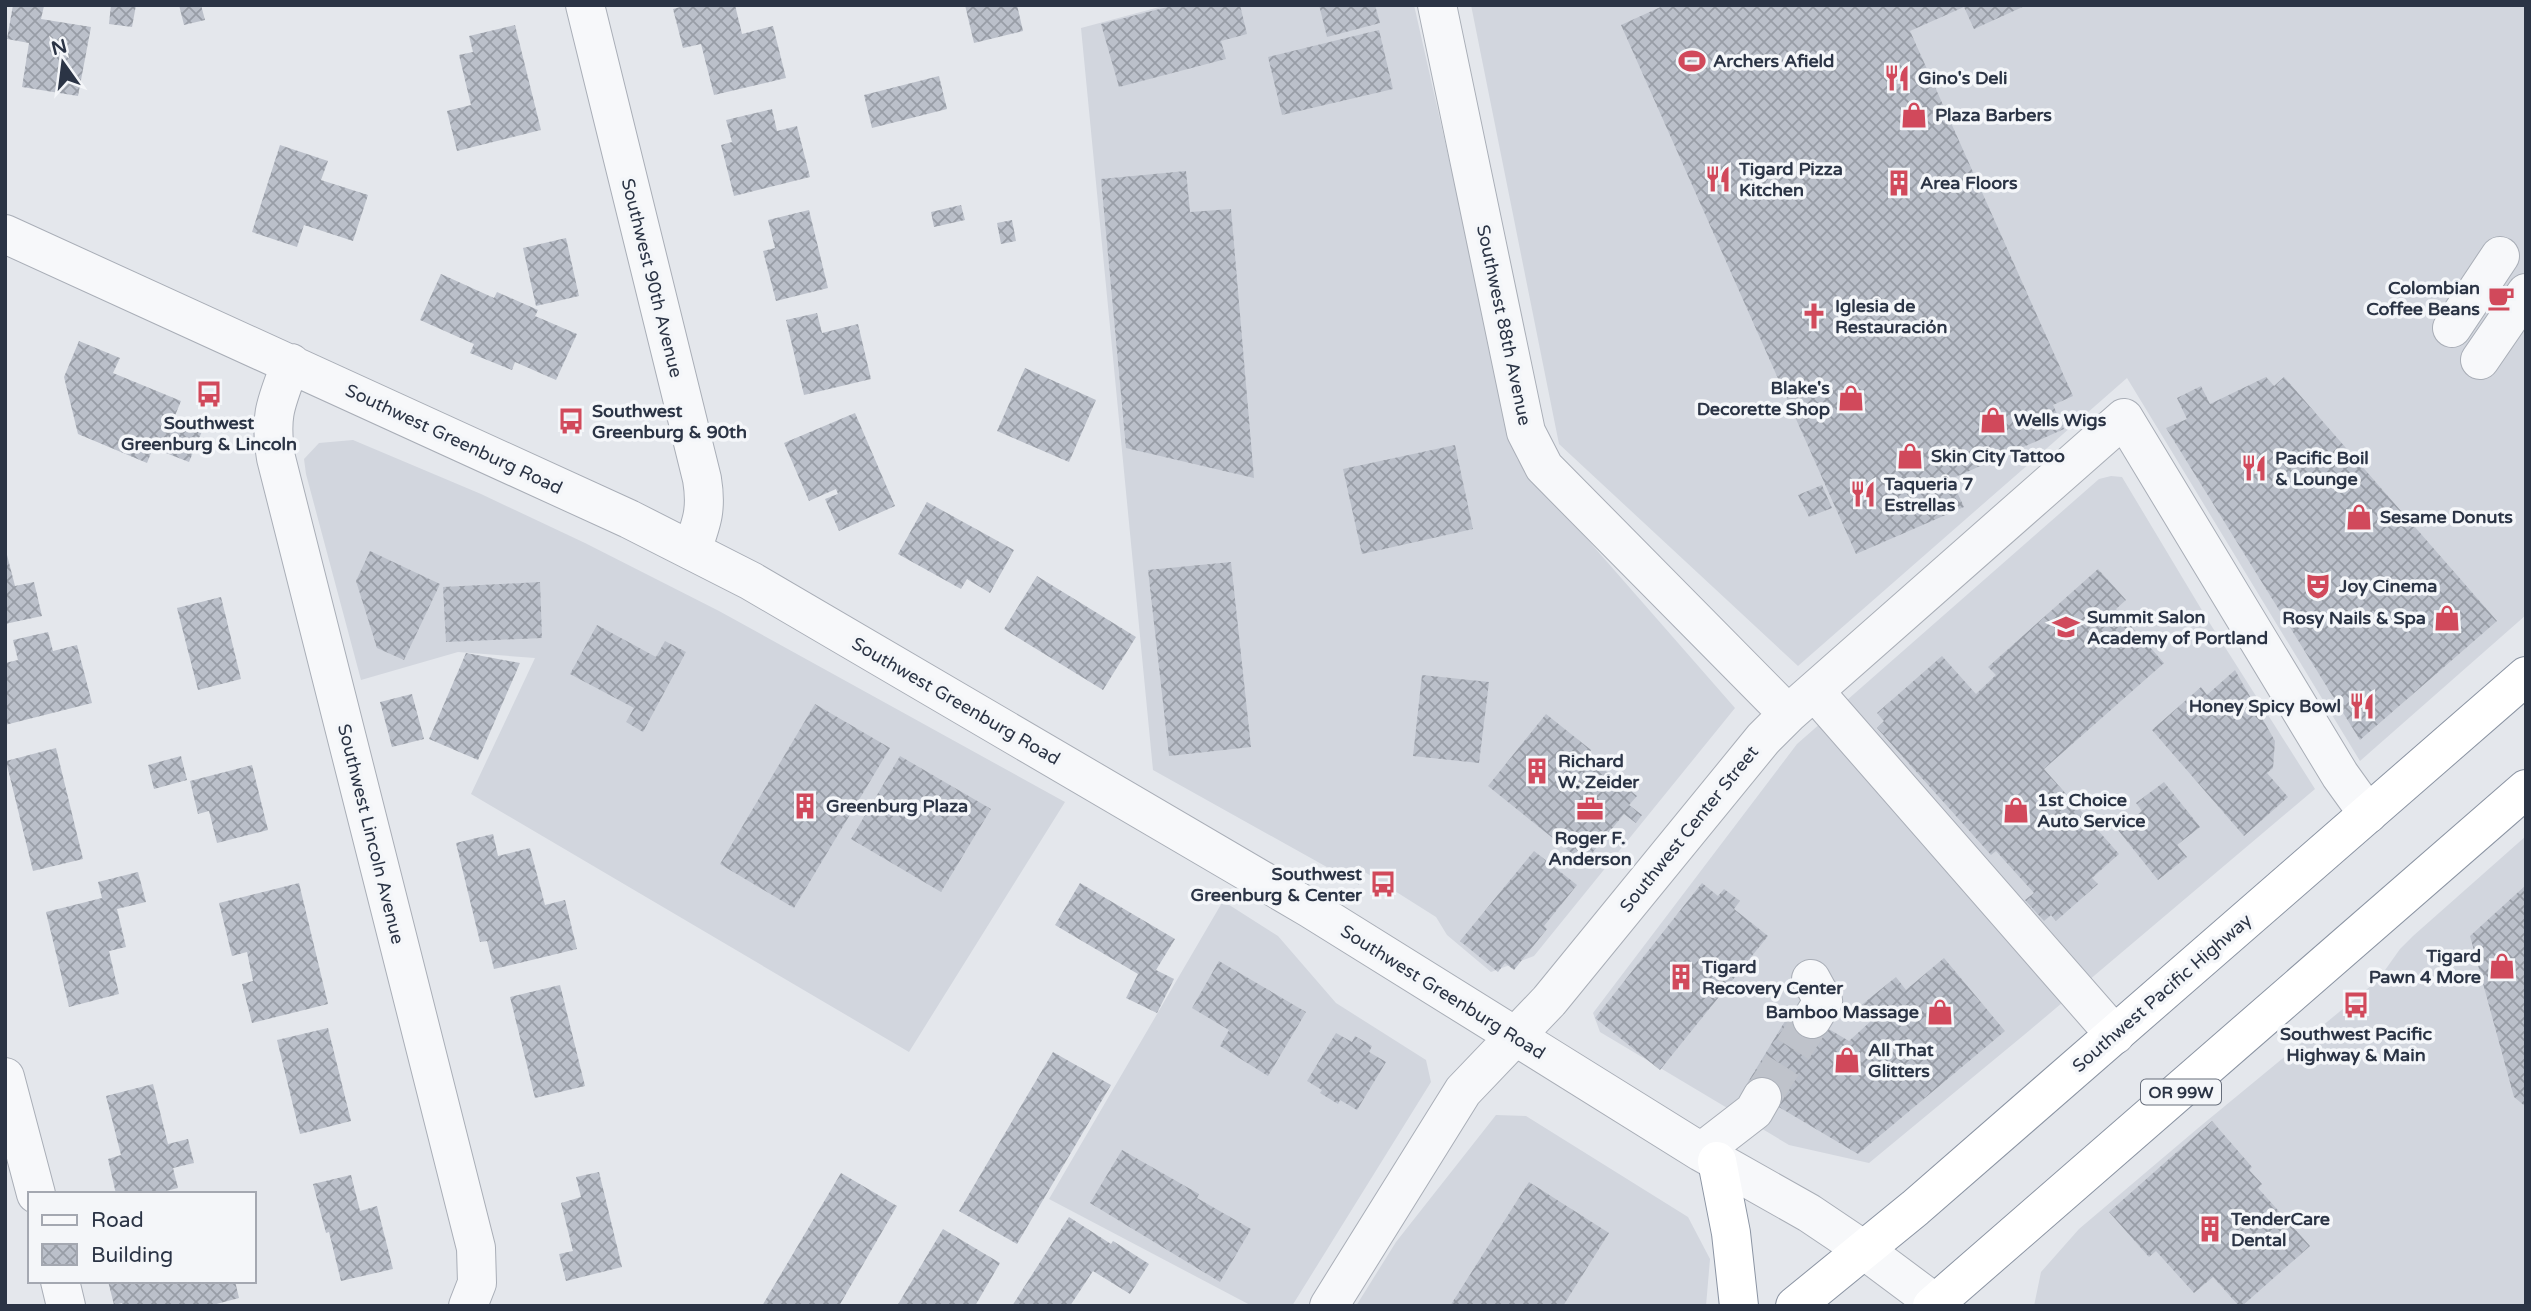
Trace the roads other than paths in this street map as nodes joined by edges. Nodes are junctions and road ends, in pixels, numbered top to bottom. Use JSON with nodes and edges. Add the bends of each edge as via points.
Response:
{"nodes":[{"id":1,"x":585,"y":5,"type":"edge"},
{"id":2,"x":1437,"y":5,"type":"edge"},
{"id":3,"x":5,"y":234,"type":"edge"},
{"id":4,"x":2500,"y":257,"type":"dead end"},
{"id":5,"x":2526,"y":293,"type":"edge"},
{"id":6,"x":2452,"y":328,"type":"dead end"},
{"id":7,"x":2480,"y":360,"type":"dead end"},
{"id":8,"x":291,"y":363,"type":"junction"},
{"id":9,"x":692,"y":550,"type":"junction"},
{"id":10,"x":2526,"y":676,"type":"edge"},
{"id":11,"x":1802,"y":703,"type":"junction"},
{"id":12,"x":2526,"y":789,"type":"edge"},
{"id":13,"x":2368,"y":814,"type":"junction"},
{"id":14,"x":1811,"y":979,"type":"dead end"},
{"id":15,"x":1812,"y":1019,"type":"tunnel mouth"},
{"id":16,"x":2115,"y":1035,"type":"junction"},
{"id":17,"x":1515,"y":1037,"type":"junction"},
{"id":18,"x":5,"y":1077,"type":"edge"},
{"id":19,"x":1762,"y":1097,"type":"tunnel mouth"},
{"id":20,"x":1709,"y":1157,"type":"junction"},
{"id":21,"x":35,"y":1192,"type":"edge"},
{"id":22,"x":1864,"y":1250,"type":"junction"},
{"id":23,"x":60,"y":1283,"type":"edge"},
{"id":24,"x":1937,"y":1305,"type":"edge"},
{"id":25,"x":66,"y":1306,"type":"edge"},
{"id":26,"x":468,"y":1306,"type":"edge"},
{"id":27,"x":1329,"y":1306,"type":"edge"},
{"id":28,"x":1740,"y":1306,"type":"edge"},
{"id":29,"x":1795,"y":1306,"type":"edge"}],
"edges":[{"from":1,"to":9,"type":"street","name":"Southwest 90th Avenue","via":[[702,479],[705,516]]},
{"from":2,"to":11,"type":"street","name":"Southwest 88th Avenue","via":[[1526,432],[1544,467]]},
{"from":3,"to":8,"type":"street","name":"Southwest Greenburg Road"},
{"from":4,"to":6,"type":"street"},
{"from":5,"to":7,"type":"street"},
{"from":8,"to":9,"type":"street","name":"Southwest Greenburg Road"},
{"from":8,"to":26,"type":"street","name":"Southwest Lincoln Avenue","via":[[273,414],[276,458],[476,1248],[477,1283]]},
{"from":9,"to":17,"type":"street","name":"Southwest Greenburg Road","via":[[1311,909]]},
{"from":10,"to":13,"type":"highway","name":"Southwest Pacific Highway"},
{"from":11,"to":13,"type":"street","name":"Southwest Center Street","via":[[2124,418]]},
{"from":11,"to":16,"type":"street","name":"Southwest 88th Avenue"},
{"from":11,"to":17,"type":"street","name":"Southwest Center Street","via":[[1733,774]]},
{"from":12,"to":24,"type":"highway","number":"OR 99W"},
{"from":13,"to":16,"type":"highway","name":"Southwest Pacific Highway"},
{"from":14,"to":15,"type":"street","via":[[1823,1001]]},
{"from":16,"to":22,"type":"highway","name":"Southwest Pacific Highway"},
{"from":17,"to":20,"type":"street","name":"Southwest Greenburg Road"},
{"from":17,"to":27,"type":"street","name":"Southwest Center Street","via":[[1463,1091]]},
{"from":18,"to":21,"type":"street"},
{"from":19,"to":20,"type":"street"},
{"from":20,"to":22,"type":"street","name":"Southwest Greenburg Road"},
{"from":20,"to":28,"type":"highway","via":[[1731,1233]]},
{"from":22,"to":24,"type":"street","name":"Southwest Greenburg Road"},
{"from":22,"to":29,"type":"highway","name":"Southwest Pacific Highway"},
{"from":23,"to":25,"type":"street"}]}
